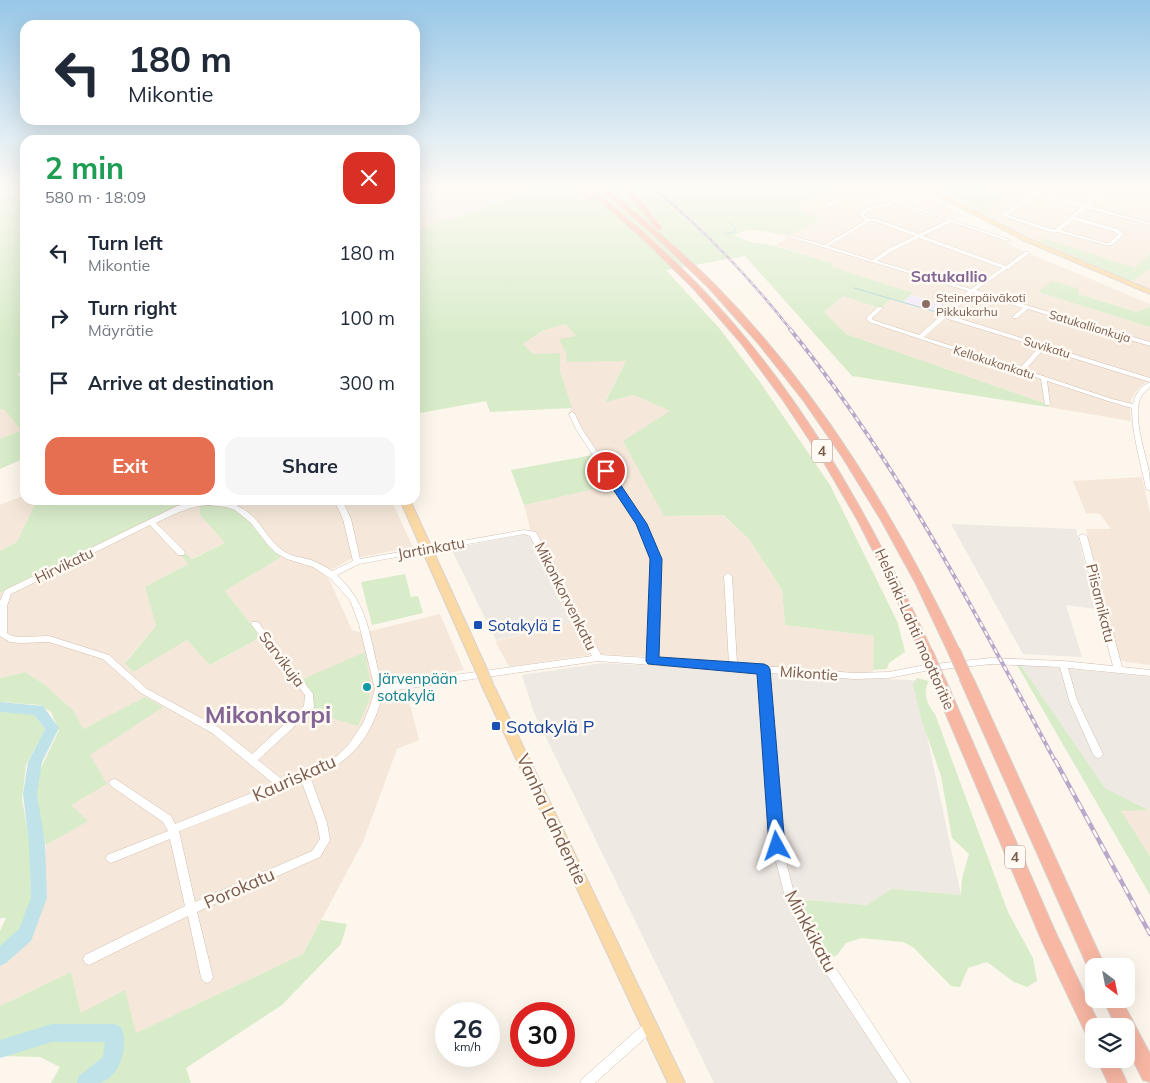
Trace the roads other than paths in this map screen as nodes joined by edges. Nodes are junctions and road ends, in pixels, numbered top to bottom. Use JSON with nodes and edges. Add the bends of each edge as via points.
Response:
{"nodes":[{"id":1,"x":647,"y":239,"type":"edge"},
{"id":2,"x":661,"y":239,"type":"edge"},
{"id":3,"x":668,"y":239,"type":"edge"},
{"id":4,"x":797,"y":239,"type":"edge"},
{"id":5,"x":837,"y":239,"type":"edge"},
{"id":6,"x":917,"y":239,"type":"edge"},
{"id":7,"x":925,"y":239,"type":"edge"},
{"id":8,"x":1005,"y":239,"type":"edge"},
{"id":9,"x":1024,"y":239,"type":"edge"},
{"id":10,"x":1085,"y":239,"type":"edge"},
{"id":11,"x":1116,"y":239,"type":"edge"},
{"id":12,"x":1009,"y":240,"type":"dead end"},
{"id":13,"x":824,"y":246,"type":"junction"},
{"id":14,"x":1027,"y":253,"type":"dead end"},
{"id":15,"x":684,"y":258,"type":"junction"},
{"id":16,"x":873,"y":261,"type":"junction"},
{"id":17,"x":1008,"y":268,"type":"junction"},
{"id":18,"x":972,"y":291,"type":"junction"},
{"id":19,"x":1150,"y":292,"type":"edge"},
{"id":20,"x":1026,"y":307,"type":"junction"},
{"id":21,"x":880,"y":308,"type":"dead end"},
{"id":22,"x":944,"y":316,"type":"junction"},
{"id":23,"x":1016,"y":317,"type":"dead end"},
{"id":24,"x":920,"y":337,"type":"junction"},
{"id":25,"x":1150,"y":344,"type":"edge"},
{"id":26,"x":1043,"y":346,"type":"junction"},
{"id":27,"x":1021,"y":371,"type":"junction"},
{"id":28,"x":1044,"y":378,"type":"junction"},
{"id":29,"x":1150,"y":380,"type":"edge"},
{"id":30,"x":1150,"y":384,"type":"edge"},
{"id":31,"x":1047,"y":404,"type":"dead end"},
{"id":32,"x":1136,"y":406,"type":"junction"},
{"id":33,"x":572,"y":414,"type":"dead end"},
{"id":34,"x":1149,"y":479,"type":"edge"},
{"id":35,"x":1150,"y":489,"type":"edge"},
{"id":36,"x":189,"y":505,"type":"edge"},
{"id":37,"x":228,"y":505,"type":"edge"},
{"id":38,"x":340,"y":505,"type":"edge"},
{"id":39,"x":407,"y":505,"type":"edge"},
{"id":40,"x":232,"y":506,"type":"joint"},
{"id":41,"x":151,"y":522,"type":"junction"},
{"id":42,"x":533,"y":534,"type":"joint"},
{"id":43,"x":1084,"y":536,"type":"dead end"},
{"id":44,"x":427,"y":549,"type":"junction"},
{"id":45,"x":181,"y":553,"type":"dead end"},
{"id":46,"x":357,"y":562,"type":"junction"},
{"id":47,"x":333,"y":574,"type":"junction"},
{"id":48,"x":728,"y":576,"type":"dead end"},
{"id":49,"x":255,"y":624,"type":"dead end"},
{"id":50,"x":954,"y":651,"type":"joint"},
{"id":51,"x":598,"y":658,"type":"junction"},
{"id":52,"x":653,"y":661,"type":"junction"},
{"id":53,"x":1062,"y":664,"type":"junction"},
{"id":54,"x":733,"y":666,"type":"junction"},
{"id":55,"x":764,"y":669,"type":"junction"},
{"id":56,"x":1118,"y":670,"type":"junction"},
{"id":57,"x":1150,"y":673,"type":"edge"},
{"id":58,"x":379,"y":689,"type":"junction"},
{"id":59,"x":1098,"y":754,"type":"dead end"},
{"id":60,"x":252,"y":760,"type":"junction"},
{"id":61,"x":305,"y":777,"type":"junction"},
{"id":62,"x":114,"y":783,"type":"dead end"},
{"id":63,"x":283,"y":786,"type":"junction"},
{"id":64,"x":173,"y":831,"type":"junction"},
{"id":65,"x":111,"y":858,"type":"dead end"},
{"id":66,"x":191,"y":909,"type":"junction"},
{"id":67,"x":1092,"y":958,"type":"edge"},
{"id":68,"x":89,"y":959,"type":"dead end"},
{"id":69,"x":206,"y":977,"type":"dead end"},
{"id":70,"x":1117,"y":1008,"type":"edge"},
{"id":71,"x":1087,"y":1018,"type":"edge"},
{"id":72,"x":650,"y":1026,"type":"junction"},
{"id":73,"x":1110,"y":1068,"type":"edge"},
{"id":74,"x":1150,"y":1072,"type":"edge"},
{"id":75,"x":586,"y":1083,"type":"edge"},
{"id":76,"x":677,"y":1083,"type":"edge"},
{"id":77,"x":905,"y":1083,"type":"edge"},
{"id":78,"x":1118,"y":1083,"type":"edge"}],
"edges":[{"from":1,"to":71,"type":"highway","name":"Helsinki-Lahti moottoritie","number":"4","bridge":true,"via":[[722,315],[780,387],[879,548]]},
{"from":2,"to":15,"type":"highway","number":"4"},
{"from":3,"to":15,"type":"highway"},
{"from":4,"to":13,"type":"street","name":"Satukallionkuja"},
{"from":5,"to":13,"type":"street"},
{"from":6,"to":16,"type":"street"},
{"from":7,"to":17,"type":"street"},
{"from":8,"to":12,"type":"street"},
{"from":9,"to":19,"type":"main road"},
{"from":10,"to":11,"type":"street","via":[[1110,244]]},
{"from":13,"to":16,"type":"street","name":"Satukallionkuja"},
{"from":14,"to":17,"type":"street"},
{"from":15,"to":50,"type":"highway","name":"Helsinki-Lahti moottoritie","number":"4","via":[[765,344],[837,440],[904,548]]},
{"from":16,"to":18,"type":"street","name":"Satukallionkuja"},
{"from":17,"to":18,"type":"street"},
{"from":18,"to":20,"type":"street","name":"Satukallionkuja"},
{"from":18,"to":22,"type":"street"},
{"from":20,"to":23,"type":"street"},
{"from":20,"to":25,"type":"street","name":"Satukallionkuja"},
{"from":21,"to":24,"type":"street","name":"Kellokukankatu","via":[[869,318],[871,321]]},
{"from":22,"to":24,"type":"street"},
{"from":22,"to":26,"type":"street","name":"Suvikatu"},
{"from":24,"to":27,"type":"street","name":"Kellokukankatu"},
{"from":26,"to":27,"type":"street"},
{"from":26,"to":29,"type":"street","name":"Suvikatu"},
{"from":27,"to":28,"type":"street","name":"Kellokukankatu"},
{"from":28,"to":31,"type":"street"},
{"from":28,"to":32,"type":"street","name":"Kellokukankatu"},
{"from":30,"to":32,"type":"street","via":[[1143,389]]},
{"from":32,"to":34,"type":"street","via":[[1136,424]]},
{"from":33,"to":52,"type":"street","via":[[578,430],[641,524],[656,559]]},
{"from":34,"to":35,"type":"street"},
{"from":36,"to":41,"type":"street","name":"Hirvikatu"},
{"from":37,"to":40,"type":"street","name":"Hirvikatu"},
{"from":38,"to":46,"type":"street"},
{"from":39,"to":44,"type":"main road","name":"Vanha Lahdentie"},
{"from":40,"to":47,"type":"street","name":"Hirvikatu","via":[[254,521],[273,547],[284,555]]},
{"from":41,"to":45,"type":"street"},
{"from":41,"to":60,"type":"street","name":"Hirvikatu","via":[[8,592],[0,602],[4,634],[10,639],[49,639],[106,657],[133,684],[215,730]]},
{"from":42,"to":44,"type":"street","name":"Jartinkatu","via":[[524,532]]},
{"from":42,"to":51,"type":"street","name":"Mikonkorvenkatu"},
{"from":43,"to":56,"type":"street","name":"Piisamikatu"},
{"from":44,"to":46,"type":"street","name":"Jartinkatu"},
{"from":44,"to":72,"type":"main road","name":"Vanha Lahdentie","bridge":true,"via":[[478,665]]},
{"from":46,"to":47,"type":"street","name":"Jartinkatu"},
{"from":47,"to":58,"type":"street","name":"Hirvikatu","via":[[354,599],[368,638]]},
{"from":48,"to":54,"type":"street"},
{"from":49,"to":60,"type":"street","name":"Sarvikuja","via":[[309,694],[309,707]]},
{"from":50,"to":67,"type":"highway","name":"Helsinki-Lahti moottoritie","number":"4","bridge":true},
{"from":51,"to":52,"type":"street","name":"Mikontie"},
{"from":51,"to":58,"type":"street","name":"Mikontie"},
{"from":52,"to":54,"type":"street","name":"Mikontie"},
{"from":53,"to":55,"type":"street","name":"Mikontie","via":[[973,662],[890,675],[854,676]]},
{"from":53,"to":56,"type":"street","name":"Mikontie"},
{"from":53,"to":59,"type":"street"},
{"from":54,"to":55,"type":"street","name":"Mikontie"},
{"from":55,"to":77,"type":"street","name":"Minkkikatu","via":[[777,846],[789,893],[827,965]]},
{"from":56,"to":57,"type":"street","name":"Mikontie"},
{"from":58,"to":61,"type":"street","name":"Kauriskatu","via":[[367,722],[348,752]]},
{"from":60,"to":63,"type":"street","name":"Hirvikatu"},
{"from":61,"to":63,"type":"street","name":"Kauriskatu"},
{"from":61,"to":66,"type":"street","name":"Porokatu","via":[[325,840],[316,854]]},
{"from":62,"to":64,"type":"street","via":[[167,819]]},
{"from":63,"to":64,"type":"street","name":"Kauriskatu"},
{"from":64,"to":65,"type":"street","name":"Kauriskatu"},
{"from":64,"to":66,"type":"street"},
{"from":66,"to":68,"type":"street","name":"Porokatu"},
{"from":66,"to":69,"type":"street"},
{"from":70,"to":74,"type":"highway"},
{"from":72,"to":75,"type":"street"},
{"from":72,"to":76,"type":"main road","name":"Vanha Lahdentie"},
{"from":73,"to":78,"type":"highway"}]}
